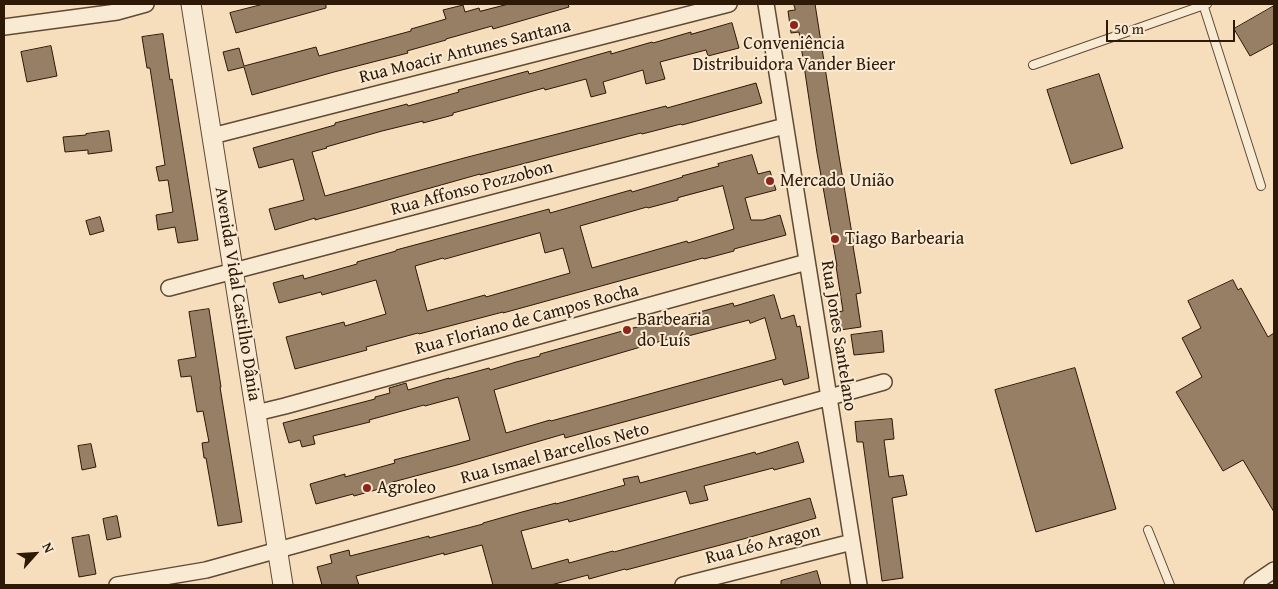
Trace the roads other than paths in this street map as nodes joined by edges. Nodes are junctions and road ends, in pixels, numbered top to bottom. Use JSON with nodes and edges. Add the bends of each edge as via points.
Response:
{"nodes":[{"id":1,"x":146,"y":4,"type":"edge"},
{"id":2,"x":190,"y":4,"type":"edge"},
{"id":3,"x":729,"y":4,"type":"edge"},
{"id":4,"x":766,"y":4,"type":"edge"},
{"id":5,"x":1204,"y":4,"type":"edge"},
{"id":6,"x":4,"y":27,"type":"edge"},
{"id":7,"x":1033,"y":65,"type":"dead end"},
{"id":8,"x":786,"y":126,"type":"junction"},
{"id":9,"x":212,"y":136,"type":"junction"},
{"id":10,"x":1261,"y":186,"type":"dead end"},
{"id":11,"x":807,"y":262,"type":"junction"},
{"id":12,"x":233,"y":272,"type":"junction"},
{"id":13,"x":169,"y":288,"type":"dead end"},
{"id":14,"x":884,"y":382,"type":"dead end"},
{"id":15,"x":829,"y":398,"type":"junction"},
{"id":16,"x":256,"y":413,"type":"junction"},
{"id":17,"x":1148,"y":530,"type":"dead end"},
{"id":18,"x":852,"y":542,"type":"junction"},
{"id":19,"x":278,"y":550,"type":"junction"},
{"id":20,"x":1274,"y":570,"type":"edge"},
{"id":21,"x":117,"y":585,"type":"edge"},
{"id":22,"x":283,"y":585,"type":"edge"},
{"id":23,"x":684,"y":585,"type":"edge"},
{"id":24,"x":859,"y":585,"type":"edge"},
{"id":25,"x":1170,"y":585,"type":"edge"},
{"id":26,"x":1252,"y":585,"type":"edge"}],
"edges":[{"from":1,"to":6,"type":"street","via":[[117,12]]},
{"from":2,"to":9,"type":"street","name":"Avenida Vidal Castilho Dânia"},
{"from":3,"to":9,"type":"street","name":"Rua Moacir Antunes Santana"},
{"from":4,"to":8,"type":"street","name":"Rua Jones Santelano"},
{"from":5,"to":7,"type":"lane"},
{"from":5,"to":10,"type":"lane"},
{"from":8,"to":11,"type":"street","name":"Rua Jones Santelano"},
{"from":8,"to":12,"type":"street","name":"Rua Affonso Pozzobon"},
{"from":9,"to":12,"type":"street","name":"Avenida Vidal Castilho Dânia"},
{"from":11,"to":15,"type":"street","name":"Rua Jones Santelano"},
{"from":11,"to":16,"type":"street","name":"Rua Floriano de Campos Rocha"},
{"from":12,"to":13,"type":"street","name":"Rua Affonso Pozzobon"},
{"from":12,"to":16,"type":"street","name":"Avenida Vidal Castilho Dânia"},
{"from":14,"to":15,"type":"street","name":"Rua Ismael Barcellos Neto"},
{"from":15,"to":18,"type":"street","name":"Rua Jones Santelano"},
{"from":15,"to":19,"type":"street","name":"Rua Ismael Barcellos Neto"},
{"from":16,"to":19,"type":"street","name":"Avenida Vidal Castilho Dânia"},
{"from":17,"to":25,"type":"lane"},
{"from":18,"to":23,"type":"street","name":"Rua Léo Aragon"},
{"from":18,"to":24,"type":"street","name":"Rua Jones Santelano"},
{"from":19,"to":21,"type":"street","name":"Rua Ismael Barcellos Neto","via":[[206,570]]},
{"from":19,"to":22,"type":"street","name":"Avenida Vidal Castilho Dânia"},
{"from":20,"to":26,"type":"street"}]}
